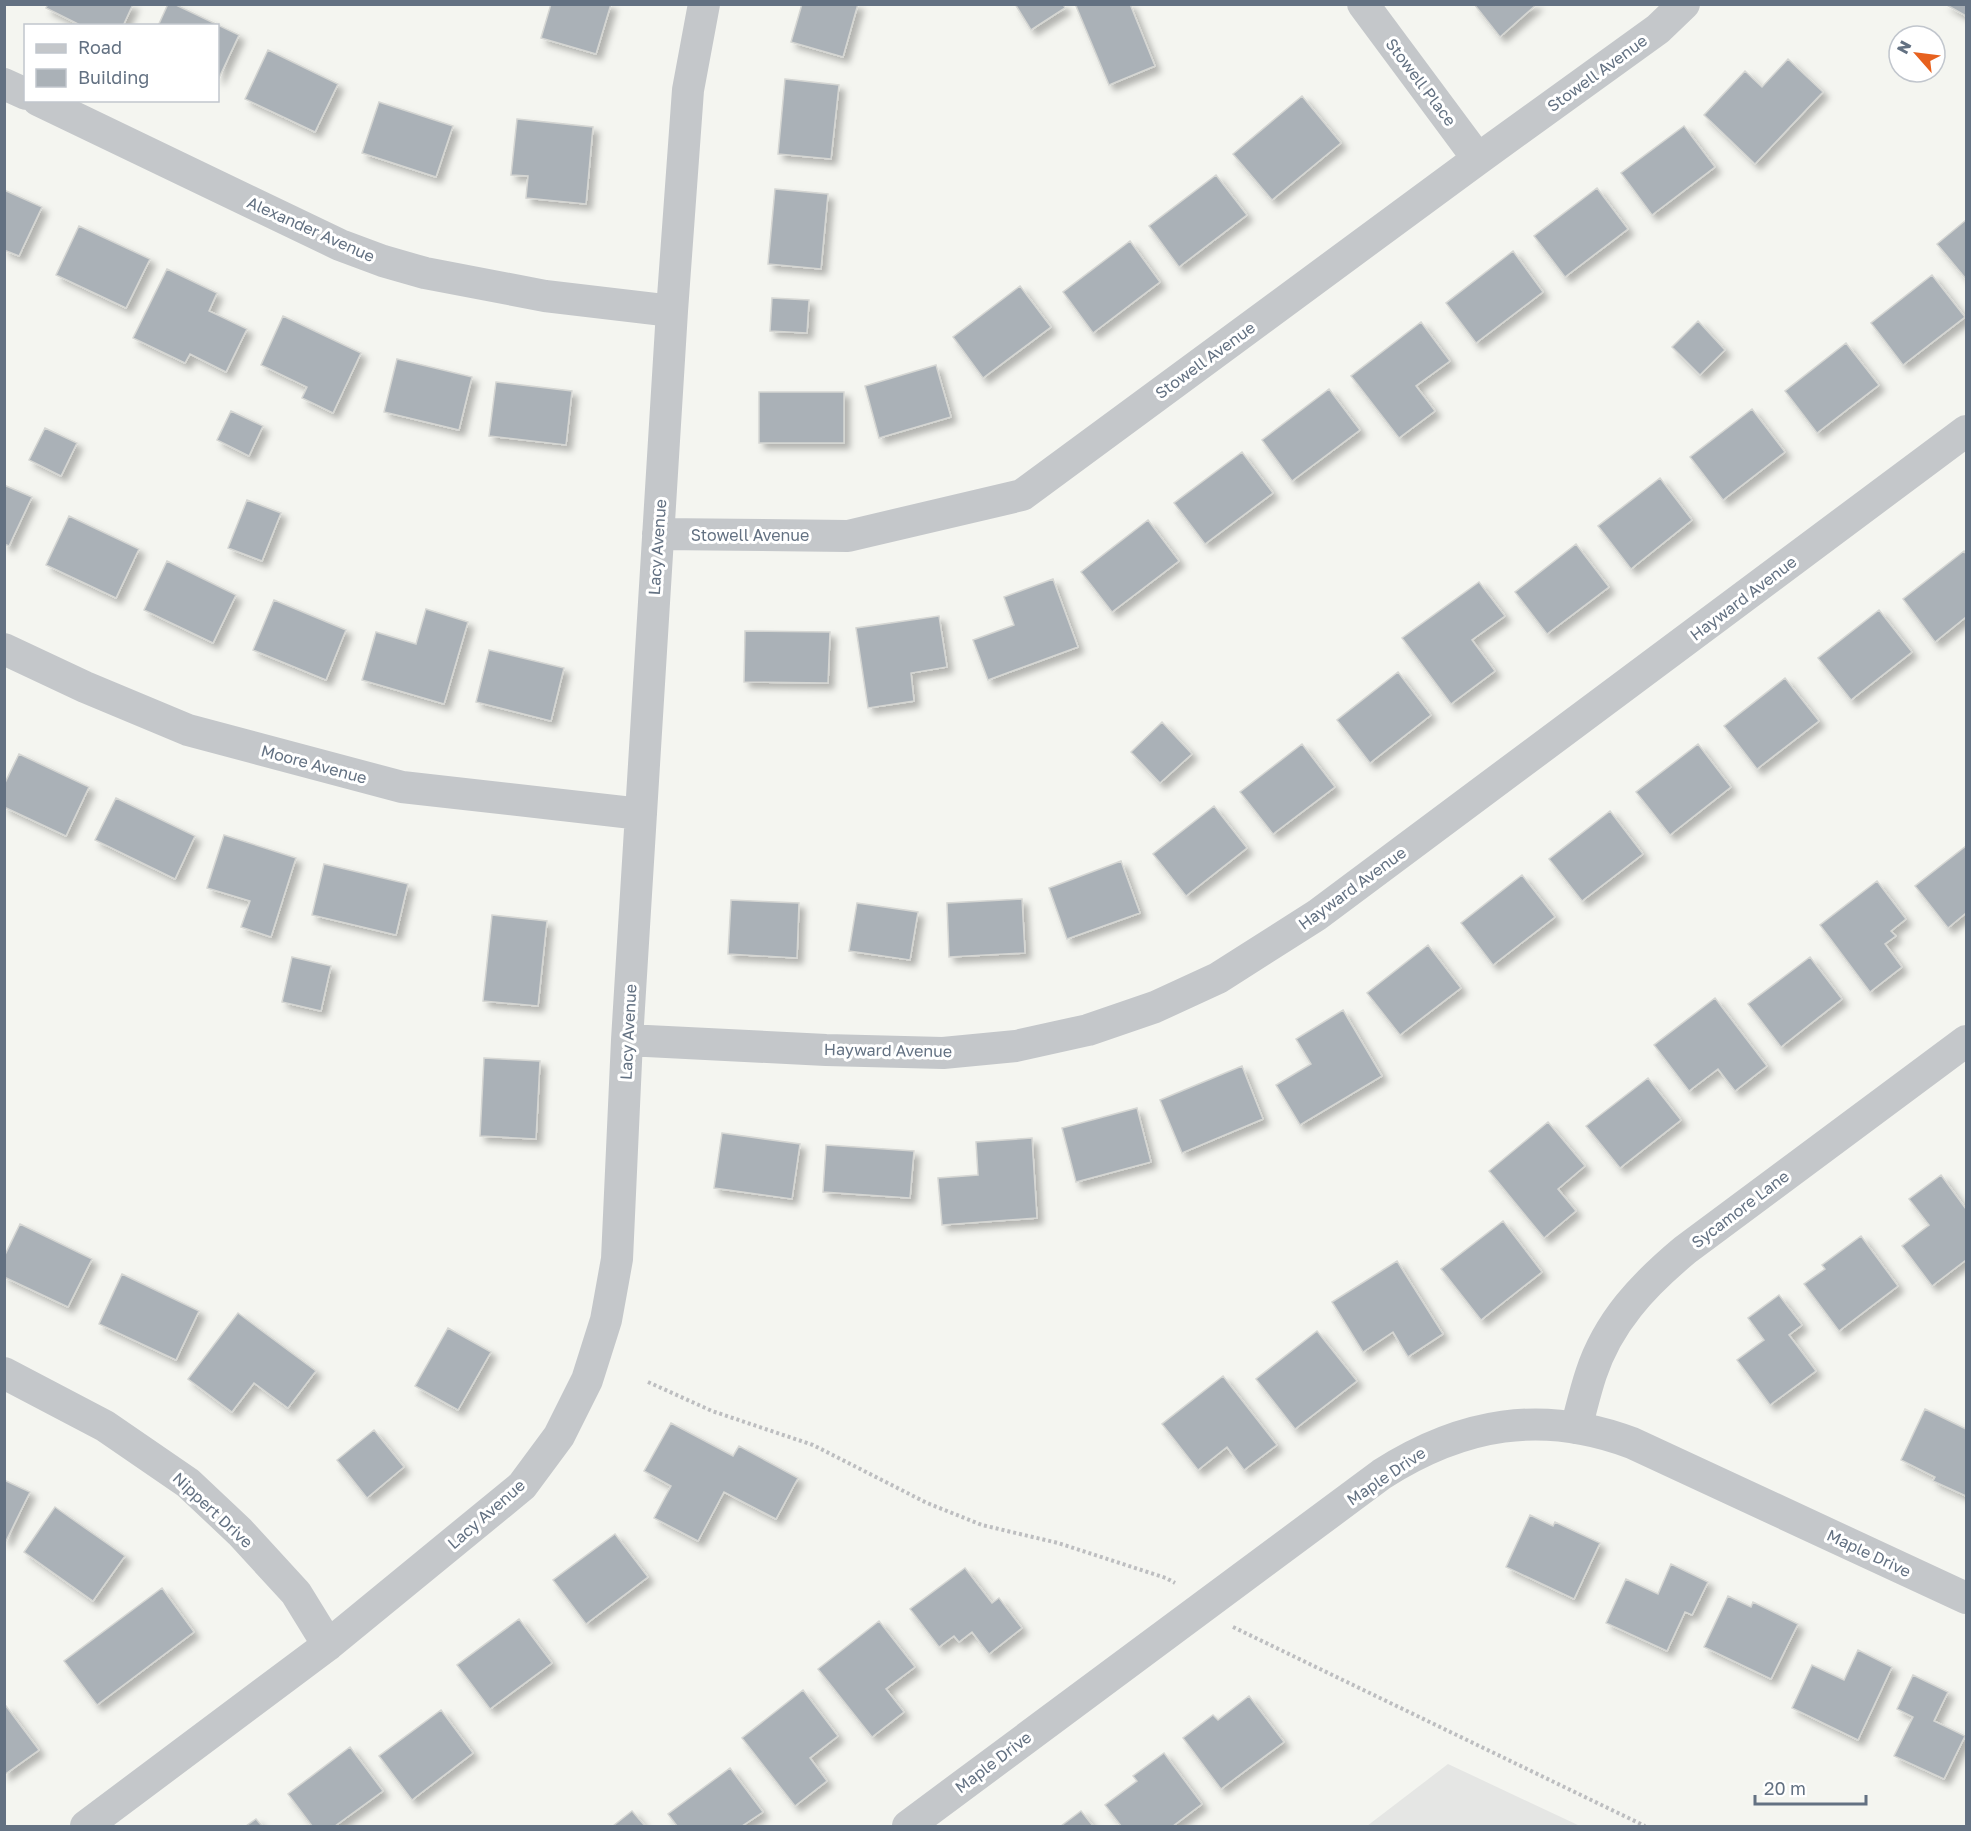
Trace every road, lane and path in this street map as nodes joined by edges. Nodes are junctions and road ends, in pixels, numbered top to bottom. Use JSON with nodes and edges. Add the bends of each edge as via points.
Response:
{"nodes":[{"id":1,"x":704,"y":4,"type":"edge"},
{"id":2,"x":1363,"y":4,"type":"edge"},
{"id":3,"x":1684,"y":4,"type":"edge"},
{"id":4,"x":4,"y":84,"type":"edge"},
{"id":5,"x":24,"y":93,"type":"edge"},
{"id":6,"x":42,"y":102,"type":"edge"},
{"id":7,"x":1478,"y":159,"type":"junction"},
{"id":8,"x":672,"y":311,"type":"junction"},
{"id":9,"x":1966,"y":431,"type":"edge"},
{"id":10,"x":658,"y":534,"type":"junction"},
{"id":11,"x":4,"y":649,"type":"edge"},
{"id":12,"x":641,"y":814,"type":"junction"},
{"id":13,"x":627,"y":1040,"type":"junction"},
{"id":14,"x":1966,"y":1041,"type":"edge"},
{"id":15,"x":4,"y":1373,"type":"edge"},
{"id":16,"x":648,"y":1382,"type":"dead end"},
{"id":17,"x":1576,"y":1428,"type":"junction"},
{"id":18,"x":1966,"y":1598,"type":"edge"},
{"id":19,"x":1199,"y":1609,"type":"junction"},
{"id":20,"x":328,"y":1645,"type":"junction"},
{"id":21,"x":86,"y":1827,"type":"edge"},
{"id":22,"x":908,"y":1827,"type":"edge"},
{"id":23,"x":1646,"y":1827,"type":"edge"}],
"edges":[{"from":1,"to":8,"type":"street","name":"Lacy Avenue","via":[[688,90]]},
{"from":2,"to":7,"type":"street","name":"Stowell Place"},
{"from":3,"to":7,"type":"street","name":"Stowell Avenue","via":[[1658,29]]},
{"from":4,"to":5,"type":"street"},
{"from":6,"to":8,"type":"street","name":"Alexander Avenue","via":[[340,245],[383,261],[545,296]]},
{"from":7,"to":10,"type":"street","name":"Stowell Avenue","via":[[1022,495],[848,536]]},
{"from":8,"to":10,"type":"street","name":"Lacy Avenue"},
{"from":9,"to":13,"type":"street","name":"Hayward Avenue","via":[[1317,915],[1218,978],[1166,1002],[1078,1032],[1016,1046],[943,1053]]},
{"from":10,"to":12,"type":"street","name":"Lacy Avenue"},
{"from":11,"to":12,"type":"street","name":"Moore Avenue","via":[[188,730],[402,787]]},
{"from":12,"to":13,"type":"street","name":"Lacy Avenue"},
{"from":13,"to":20,"type":"street","name":"Lacy Avenue","via":[[616,1259],[606,1320],[587,1380],[559,1436],[522,1486]]},
{"from":14,"to":17,"type":"street","name":"Sycamore Lane","via":[[1656,1274],[1611,1329],[1591,1373]]},
{"from":15,"to":20,"type":"street","name":"Nippert Drive","via":[[105,1426],[188,1483],[296,1593]]},
{"from":16,"to":19,"type":"path","via":[[712,1411],[813,1445],[927,1503],[982,1525],[1166,1578]]},
{"from":17,"to":18,"type":"street","name":"Maple Drive","via":[[1632,1443]]},
{"from":17,"to":19,"type":"street","name":"Maple Drive","via":[[1510,1425],[1431,1446],[1382,1474]]},
{"from":19,"to":22,"type":"street","name":"Maple Drive"},
{"from":19,"to":23,"type":"path"},
{"from":20,"to":21,"type":"street","name":"Lacy Avenue"}]}
